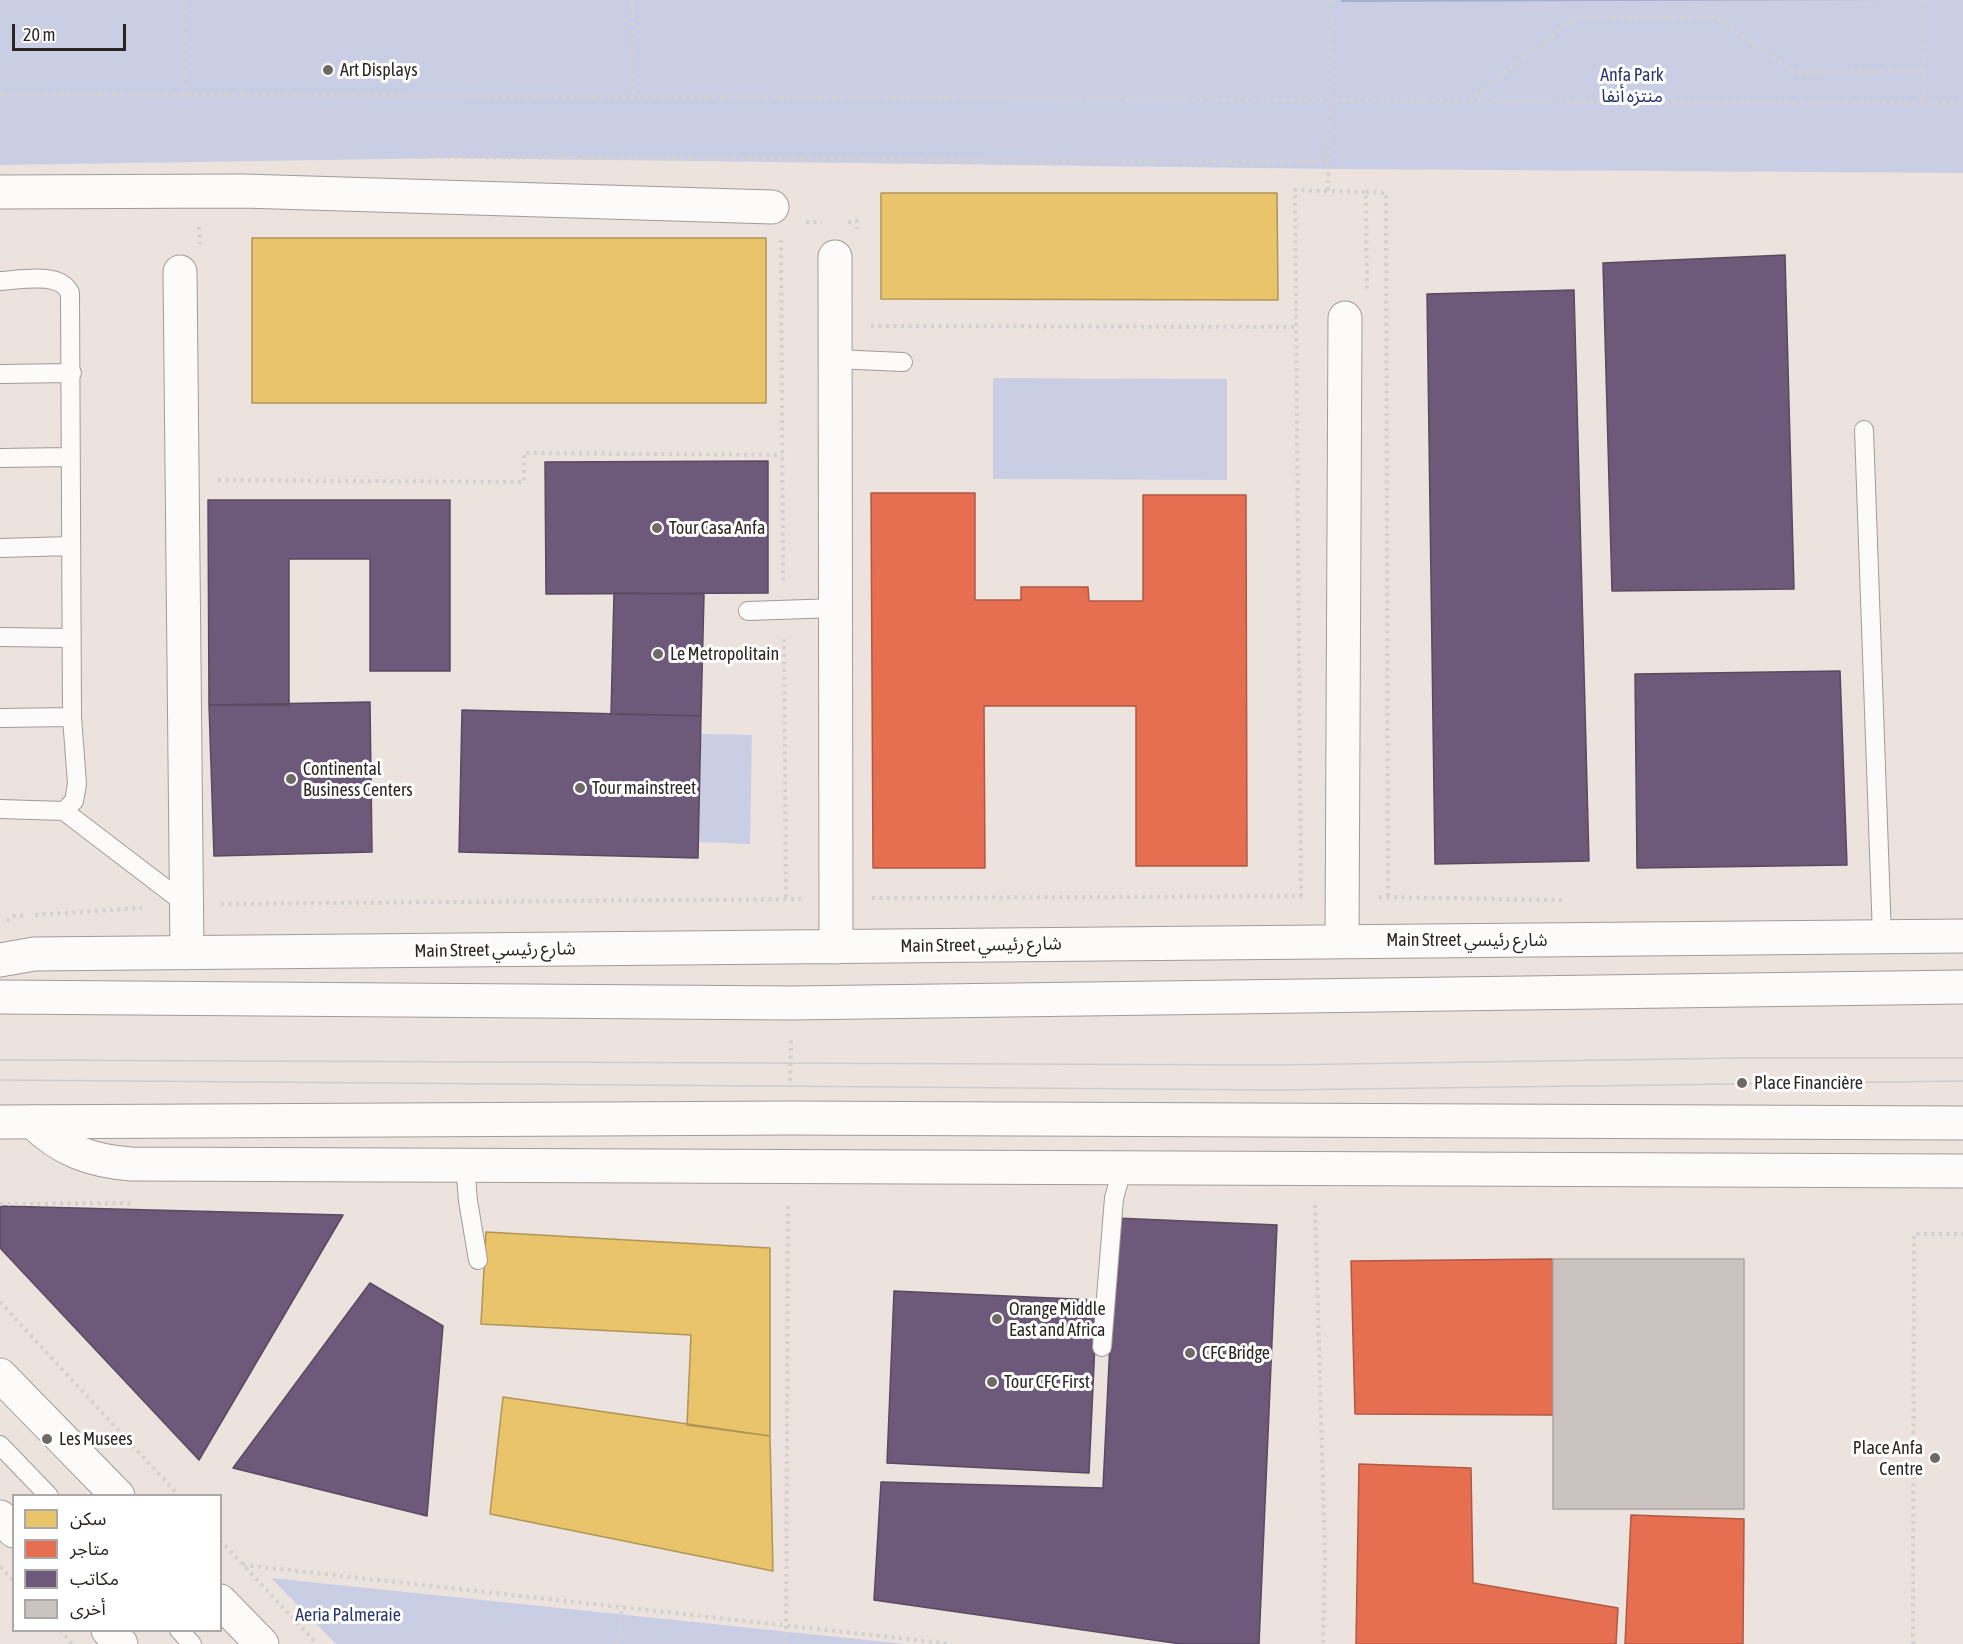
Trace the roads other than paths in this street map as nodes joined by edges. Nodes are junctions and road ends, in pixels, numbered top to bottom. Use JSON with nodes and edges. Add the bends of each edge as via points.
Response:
{"nodes":[{"id":1,"x":0,"y":192,"type":"edge"},
{"id":2,"x":776,"y":220,"type":"road end"},
{"id":3,"x":835,"y":257,"type":"dead end"},
{"id":4,"x":180,"y":273,"type":"dead end"},
{"id":5,"x":0,"y":281,"type":"edge"},
{"id":6,"x":1345,"y":318,"type":"road end"},
{"id":7,"x":835,"y":359,"type":"junction"},
{"id":8,"x":903,"y":362,"type":"dead end"},
{"id":9,"x":72,"y":373,"type":"junction"},
{"id":10,"x":0,"y":374,"type":"edge"},
{"id":11,"x":1864,"y":430,"type":"dead end"},
{"id":12,"x":68,"y":457,"type":"junction"},
{"id":13,"x":0,"y":458,"type":"edge"},
{"id":14,"x":70,"y":546,"type":"junction"},
{"id":15,"x":0,"y":548,"type":"edge"},
{"id":16,"x":836,"y":608,"type":"junction"},
{"id":17,"x":748,"y":611,"type":"dead end"},
{"id":18,"x":0,"y":637,"type":"edge"},
{"id":19,"x":70,"y":638,"type":"junction"},
{"id":20,"x":72,"y":717,"type":"junction"},
{"id":21,"x":0,"y":718,"type":"edge"},
{"id":22,"x":0,"y":809,"type":"edge"},
{"id":23,"x":64,"y":811,"type":"junction"},
{"id":24,"x":187,"y":905,"type":"junction"},
{"id":25,"x":1882,"y":936,"type":"junction"},
{"id":26,"x":1963,"y":936,"type":"edge"},
{"id":27,"x":1342,"y":941,"type":"junction"},
{"id":28,"x":836,"y":946,"type":"junction"},
{"id":29,"x":188,"y":953,"type":"junction"},
{"id":30,"x":0,"y":960,"type":"edge"},
{"id":31,"x":1963,"y":987,"type":"edge"},
{"id":32,"x":0,"y":997,"type":"edge"},
{"id":33,"x":0,"y":1122,"type":"edge"},
{"id":34,"x":33,"y":1122,"type":"junction"},
{"id":35,"x":1963,"y":1123,"type":"edge"},
{"id":36,"x":465,"y":1165,"type":"junction"},
{"id":37,"x":1123,"y":1167,"type":"junction"},
{"id":38,"x":1963,"y":1171,"type":"edge"},
{"id":39,"x":478,"y":1260,"type":"dead end"},
{"id":40,"x":1102,"y":1347,"type":"dead end"},
{"id":41,"x":0,"y":1375,"type":"edge"},
{"id":42,"x":0,"y":1445,"type":"edge"},
{"id":43,"x":47,"y":1494,"type":"edge"},
{"id":44,"x":116,"y":1494,"type":"edge"},
{"id":45,"x":0,"y":1517,"type":"edge"},
{"id":46,"x":12,"y":1529,"type":"edge"},
{"id":47,"x":222,"y":1603,"type":"edge"},
{"id":48,"x":110,"y":1632,"type":"edge"},
{"id":49,"x":181,"y":1632,"type":"edge"},
{"id":50,"x":121,"y":1644,"type":"edge"},
{"id":51,"x":192,"y":1644,"type":"edge"},
{"id":52,"x":262,"y":1644,"type":"edge"}],
"edges":[{"from":1,"to":2,"type":"street","via":[[243,191]]},
{"from":3,"to":7,"type":"street"},
{"from":4,"to":24,"type":"street"},
{"from":5,"to":9,"type":"lane","via":[[57,280],[66,285],[70,293]]},
{"from":6,"to":27,"type":"street"},
{"from":7,"to":8,"type":"lane"},
{"from":7,"to":16,"type":"street"},
{"from":9,"to":10,"type":"lane"},
{"from":9,"to":12,"type":"lane"},
{"from":11,"to":25,"type":"lane"},
{"from":12,"to":13,"type":"lane"},
{"from":12,"to":14,"type":"lane"},
{"from":14,"to":15,"type":"lane"},
{"from":14,"to":19,"type":"lane"},
{"from":16,"to":17,"type":"lane"},
{"from":16,"to":28,"type":"street"},
{"from":18,"to":19,"type":"lane"},
{"from":19,"to":20,"type":"lane"},
{"from":20,"to":21,"type":"lane"},
{"from":20,"to":23,"type":"lane","via":[[77,784],[74,801]]},
{"from":22,"to":23,"type":"lane"},
{"from":23,"to":24,"type":"lane"},
{"from":24,"to":29,"type":"street"},
{"from":25,"to":26,"type":"street","name":"Main Street شارع رئيسي"},
{"from":25,"to":27,"type":"street","name":"Main Street شارع رئيسي"},
{"from":27,"to":28,"type":"street","name":"Main Street شارع رئيسي"},
{"from":28,"to":29,"type":"street","name":"Main Street شارع رئيسي"},
{"from":29,"to":30,"type":"street","name":"Main Street شارع رئيسي","via":[[34,954]]},
{"from":31,"to":32,"type":"street","via":[[792,1003]]},
{"from":33,"to":34,"type":"street"},
{"from":34,"to":35,"type":"street","via":[[789,1118]]},
{"from":34,"to":36,"type":"street","via":[[68,1150],[111,1162]]},
{"from":36,"to":37,"type":"street"},
{"from":36,"to":39,"type":"lane"},
{"from":37,"to":38,"type":"street"},
{"from":37,"to":40,"type":"lane","via":[[1114,1198]]},
{"from":41,"to":44,"type":"street"},
{"from":42,"to":43,"type":"lane"},
{"from":45,"to":46,"type":"street"},
{"from":47,"to":52,"type":"street"},
{"from":48,"to":50,"type":"street"},
{"from":49,"to":51,"type":"lane"}]}
